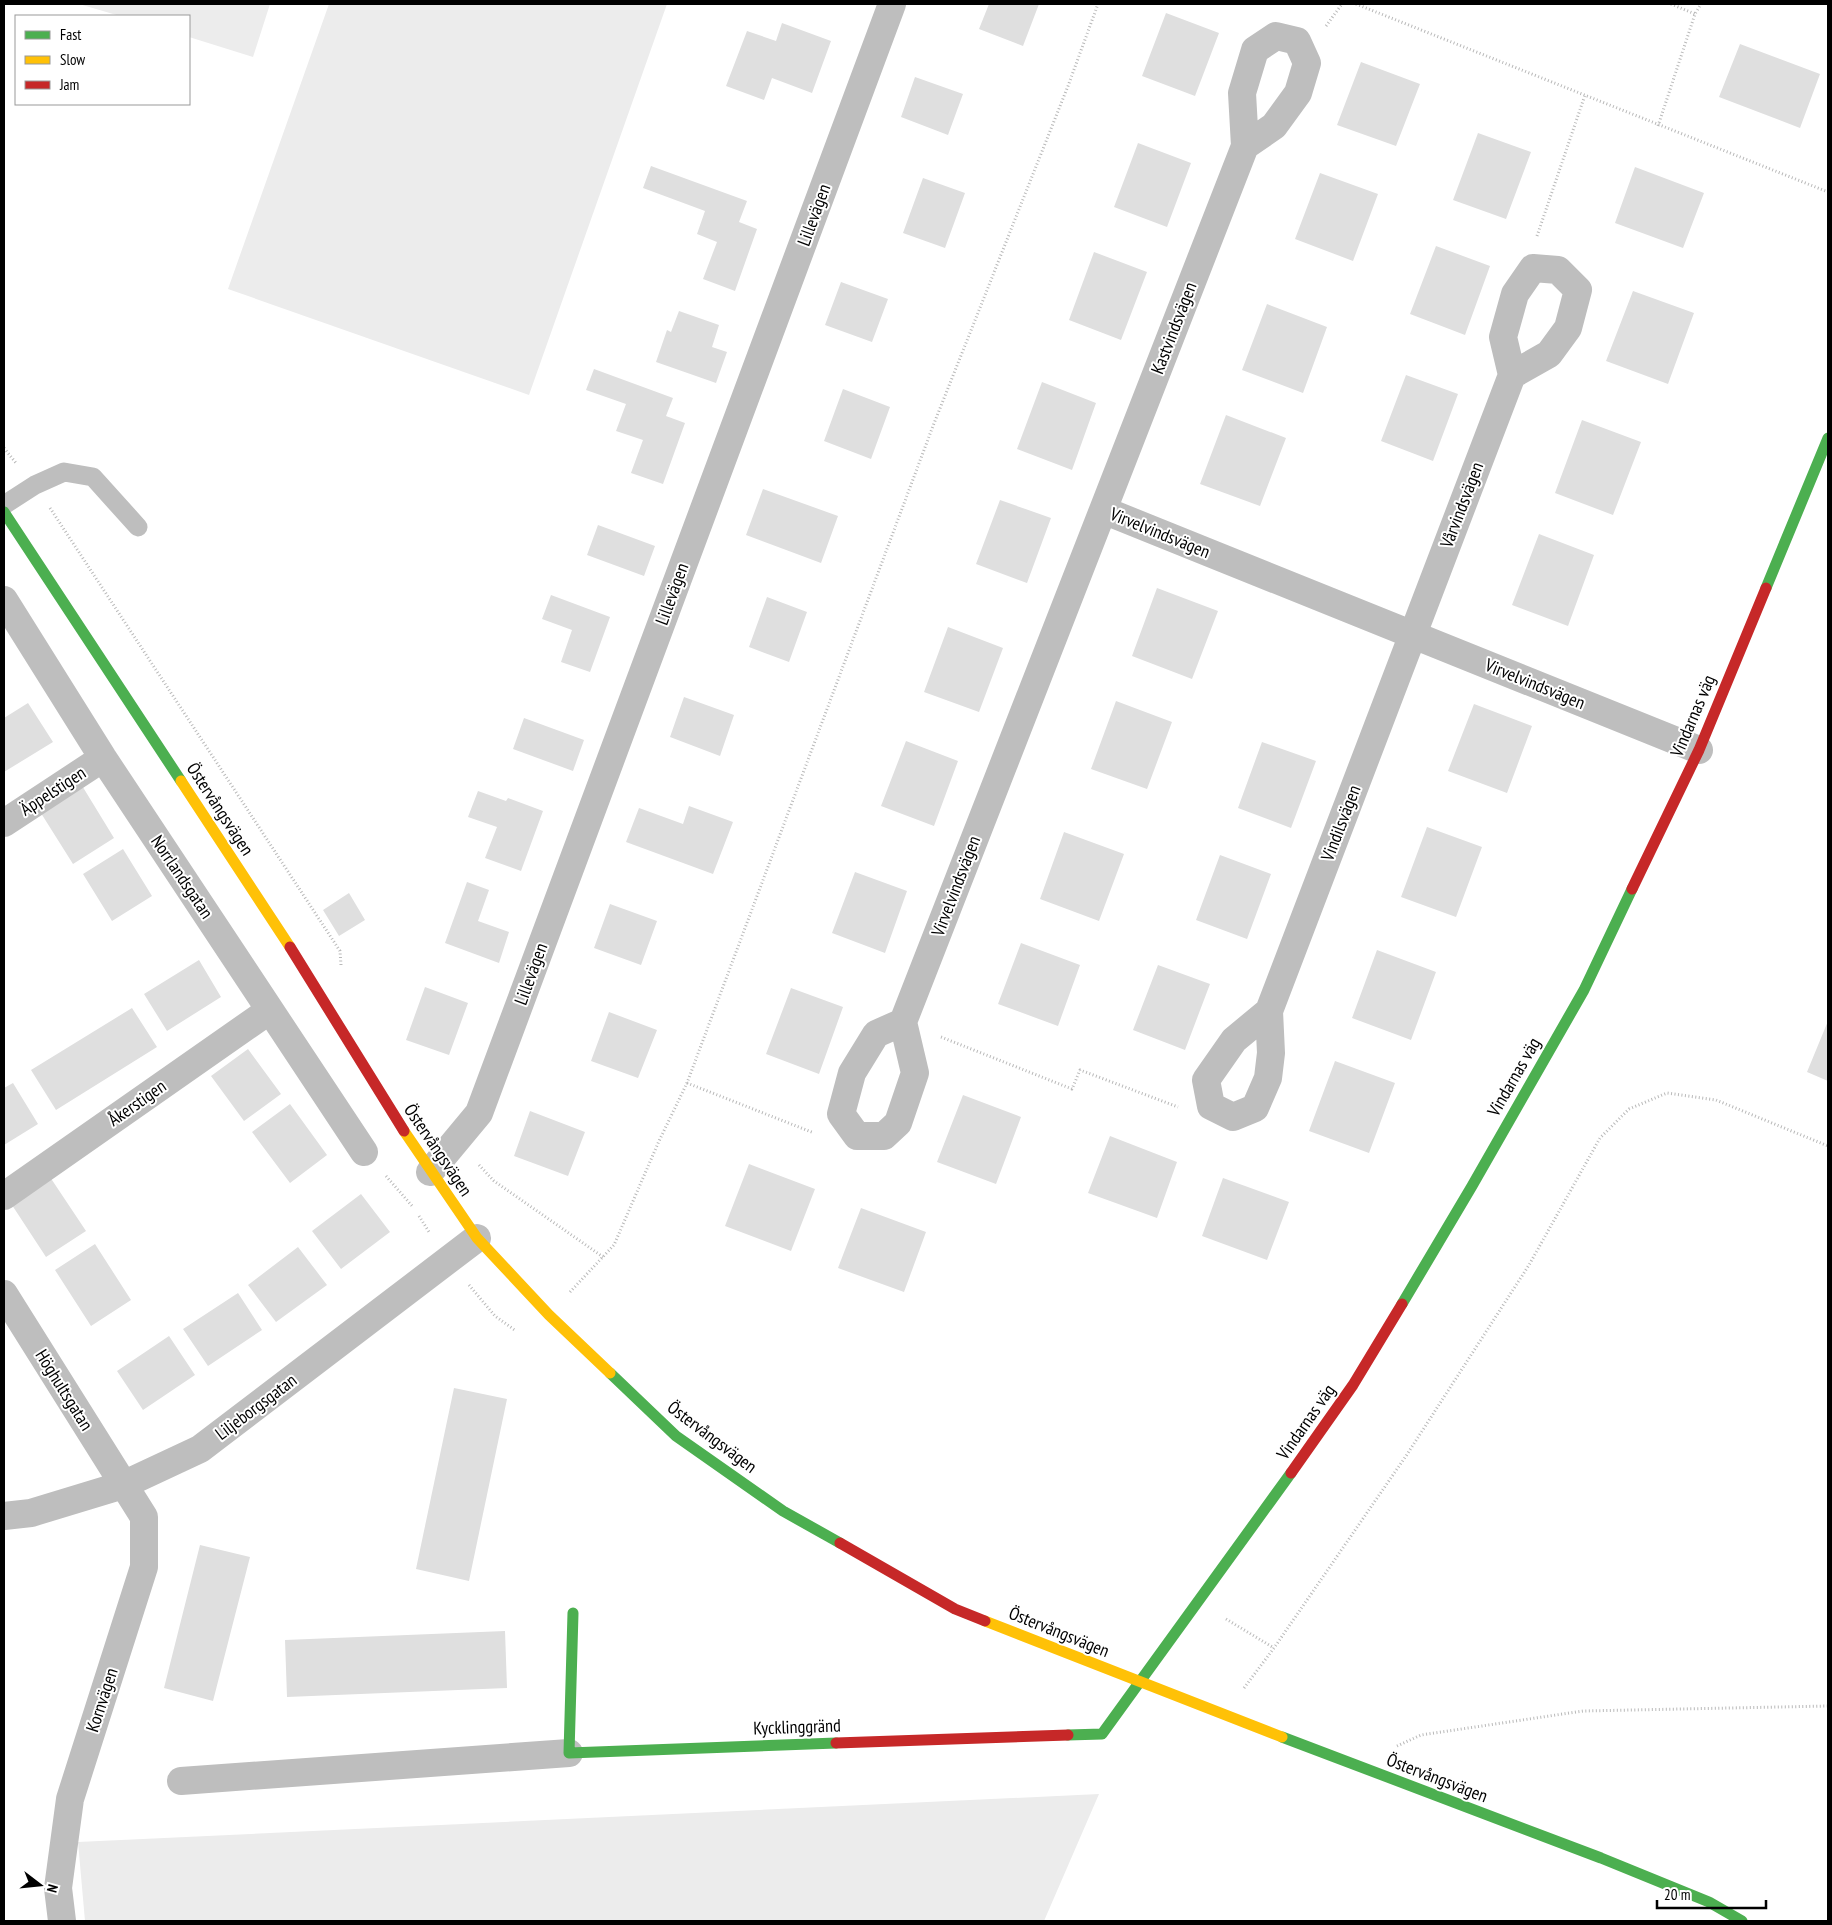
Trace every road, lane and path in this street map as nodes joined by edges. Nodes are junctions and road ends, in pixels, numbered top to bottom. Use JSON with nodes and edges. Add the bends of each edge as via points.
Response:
{"nodes":[{"id":1,"x":892,"y":4,"type":"edge"},
{"id":2,"x":1098,"y":4,"type":"edge"},
{"id":3,"x":1356,"y":4,"type":"edge"},
{"id":4,"x":1671,"y":4,"type":"edge"},
{"id":5,"x":1701,"y":4,"type":"edge"},
{"id":6,"x":1695,"y":14,"type":"junction"},
{"id":7,"x":1586,"y":95,"type":"junction"},
{"id":8,"x":1658,"y":126,"type":"junction"},
{"id":9,"x":1245,"y":146,"type":"dead end"},
{"id":10,"x":1828,"y":192,"type":"edge"},
{"id":11,"x":1533,"y":268,"type":"junction"},
{"id":12,"x":1512,"y":375,"type":"junction"},
{"id":13,"x":1828,"y":438,"type":"edge"},
{"id":14,"x":4,"y":448,"type":"edge"},
{"id":15,"x":35,"y":485,"type":"junction"},
{"id":16,"x":4,"y":505,"type":"edge"},
{"id":17,"x":1103,"y":510,"type":"junction"},
{"id":18,"x":4,"y":512,"type":"edge"},
{"id":19,"x":138,"y":527,"type":"dead end"},
{"id":20,"x":4,"y":600,"type":"edge"},
{"id":21,"x":1412,"y":635,"type":"junction"},
{"id":22,"x":1698,"y":750,"type":"junction"},
{"id":23,"x":102,"y":758,"type":"junction"},
{"id":24,"x":4,"y":822,"type":"edge"},
{"id":25,"x":342,"y":967,"type":"dead end"},
{"id":26,"x":270,"y":1010,"type":"junction"},
{"id":27,"x":1269,"y":1011,"type":"junction"},
{"id":28,"x":903,"y":1022,"type":"junction"},
{"id":29,"x":687,"y":1083,"type":"junction"},
{"id":30,"x":1211,"y":1106,"type":"junction"},
{"id":31,"x":857,"y":1136,"type":"junction"},
{"id":32,"x":457,"y":1140,"type":"junction"},
{"id":33,"x":1828,"y":1146,"type":"edge"},
{"id":34,"x":364,"y":1152,"type":"dead end"},
{"id":35,"x":430,"y":1172,"type":"junction"},
{"id":36,"x":4,"y":1196,"type":"edge"},
{"id":37,"x":477,"y":1238,"type":"junction"},
{"id":38,"x":603,"y":1257,"type":"junction"},
{"id":39,"x":4,"y":1294,"type":"edge"},
{"id":40,"x":549,"y":1315,"type":"junction"},
{"id":41,"x":123,"y":1485,"type":"junction"},
{"id":42,"x":4,"y":1516,"type":"edge"},
{"id":43,"x":1198,"y":1602,"type":"junction"},
{"id":44,"x":573,"y":1613,"type":"dead end"},
{"id":45,"x":1274,"y":1648,"type":"junction"},
{"id":46,"x":1139,"y":1682,"type":"junction"},
{"id":47,"x":1828,"y":1706,"type":"edge"},
{"id":48,"x":1225,"y":1715,"type":"junction"},
{"id":49,"x":569,"y":1753,"type":"junction"},
{"id":50,"x":1355,"y":1765,"type":"junction"},
{"id":51,"x":181,"y":1781,"type":"dead end"},
{"id":52,"x":62,"y":1921,"type":"edge"},
{"id":53,"x":1742,"y":1921,"type":"edge"}],
"edges":[{"from":1,"to":32,"type":"street","name":"Lillevägen","via":[[479,1113]]},
{"from":2,"to":29,"type":"path","via":[[933,426]]},
{"from":3,"to":7,"type":"path"},
{"from":4,"to":6,"type":"path"},
{"from":5,"to":6,"type":"path"},
{"from":6,"to":8,"type":"path"},
{"from":7,"to":8,"type":"path"},
{"from":7,"to":11,"type":"path","via":[[1534,245]]},
{"from":8,"to":10,"type":"path"},
{"from":9,"to":17,"type":"street","name":"Kastvindsvägen"},
{"from":11,"to":12,"type":"street","via":[[1515,294],[1503,337]]},
{"from":11,"to":12,"type":"street","via":[[1558,270],[1578,290],[1568,328],[1549,354]]},
{"from":12,"to":21,"type":"street","name":"Vårvindsvägen"},
{"from":13,"to":22,"type":"street","name":"Vindarnas väg"},
{"from":14,"to":15,"type":"path"},
{"from":15,"to":16,"type":"lane"},
{"from":15,"to":19,"type":"lane","via":[[64,472],[93,477]]},
{"from":15,"to":25,"type":"path","via":[[340,952]]},
{"from":17,"to":21,"type":"street","name":"Virvelvindsvägen"},
{"from":17,"to":28,"type":"street","name":"Virvelvindsvägen"},
{"from":18,"to":35,"type":"street","name":"Östervångsvägen","via":[[307,973]]},
{"from":20,"to":23,"type":"street","name":"Norrlandsgatan"},
{"from":21,"to":22,"type":"street","name":"Virvelvindsvägen"},
{"from":21,"to":27,"type":"street","name":"Vindilsvägen"},
{"from":22,"to":43,"type":"street","name":"Vindarnas väg","via":[[1584,990],[1472,1186],[1353,1384]]},
{"from":23,"to":24,"type":"street","name":"Äppelstigen"},
{"from":23,"to":26,"type":"street","name":"Norrlandsgatan"},
{"from":26,"to":34,"type":"street","name":"Norrlandsgatan"},
{"from":26,"to":36,"type":"street","name":"Åkerstigen"},
{"from":27,"to":30,"type":"street","name":"Vindilsvägen","via":[[1234,1040],[1206,1080]]},
{"from":27,"to":30,"type":"street","name":"Vindilsvägen","via":[[1268,1078],[1255,1108],[1233,1117]]},
{"from":28,"to":30,"type":"path","via":[[1072,1089],[1080,1070],[1190,1111]]},
{"from":28,"to":31,"type":"street","via":[[876,1034],[852,1074],[841,1114]]},
{"from":28,"to":31,"type":"street","via":[[915,1073],[898,1123],[884,1136]]},
{"from":29,"to":31,"type":"path","via":[[824,1137]]},
{"from":29,"to":38,"type":"path","via":[[614,1245]]},
{"from":32,"to":35,"type":"street","name":"Lillevägen"},
{"from":32,"to":38,"type":"path","via":[[494,1181]]},
{"from":33,"to":45,"type":"path","via":[[1716,1100],[1667,1093],[1629,1109],[1600,1138],[1529,1265],[1406,1456]]},
{"from":35,"to":37,"type":"street","name":"Östervångsvägen"},
{"from":37,"to":40,"type":"street","name":"Östervångsvägen"},
{"from":37,"to":41,"type":"street","name":"Liljeborgsgatan","via":[[200,1449]]},
{"from":38,"to":40,"type":"path"},
{"from":39,"to":41,"type":"street","name":"Höghultsgatan"},
{"from":40,"to":46,"type":"street","name":"Östervångsvägen","via":[[676,1436],[783,1511],[955,1609]]},
{"from":41,"to":42,"type":"street","name":"Liljeborgsgatan","via":[[31,1513]]},
{"from":41,"to":52,"type":"street","name":"Kornvägen","via":[[144,1517],[144,1567],[70,1799],[58,1888]]},
{"from":43,"to":45,"type":"path"},
{"from":43,"to":46,"type":"street","name":"Vindarnas väg"},
{"from":44,"to":49,"type":"street"},
{"from":45,"to":48,"type":"path"},
{"from":46,"to":48,"type":"street","name":"Östervångsvägen"},
{"from":46,"to":49,"type":"street","name":"Kycklinggränd","via":[[1102,1734]]},
{"from":47,"to":50,"type":"path","via":[[1583,1711],[1420,1735]]},
{"from":48,"to":50,"type":"street","name":"Östervångsvägen"},
{"from":49,"to":51,"type":"street"},
{"from":50,"to":53,"type":"street","name":"Östervångsvägen","via":[[1601,1858],[1709,1902]]}]}
